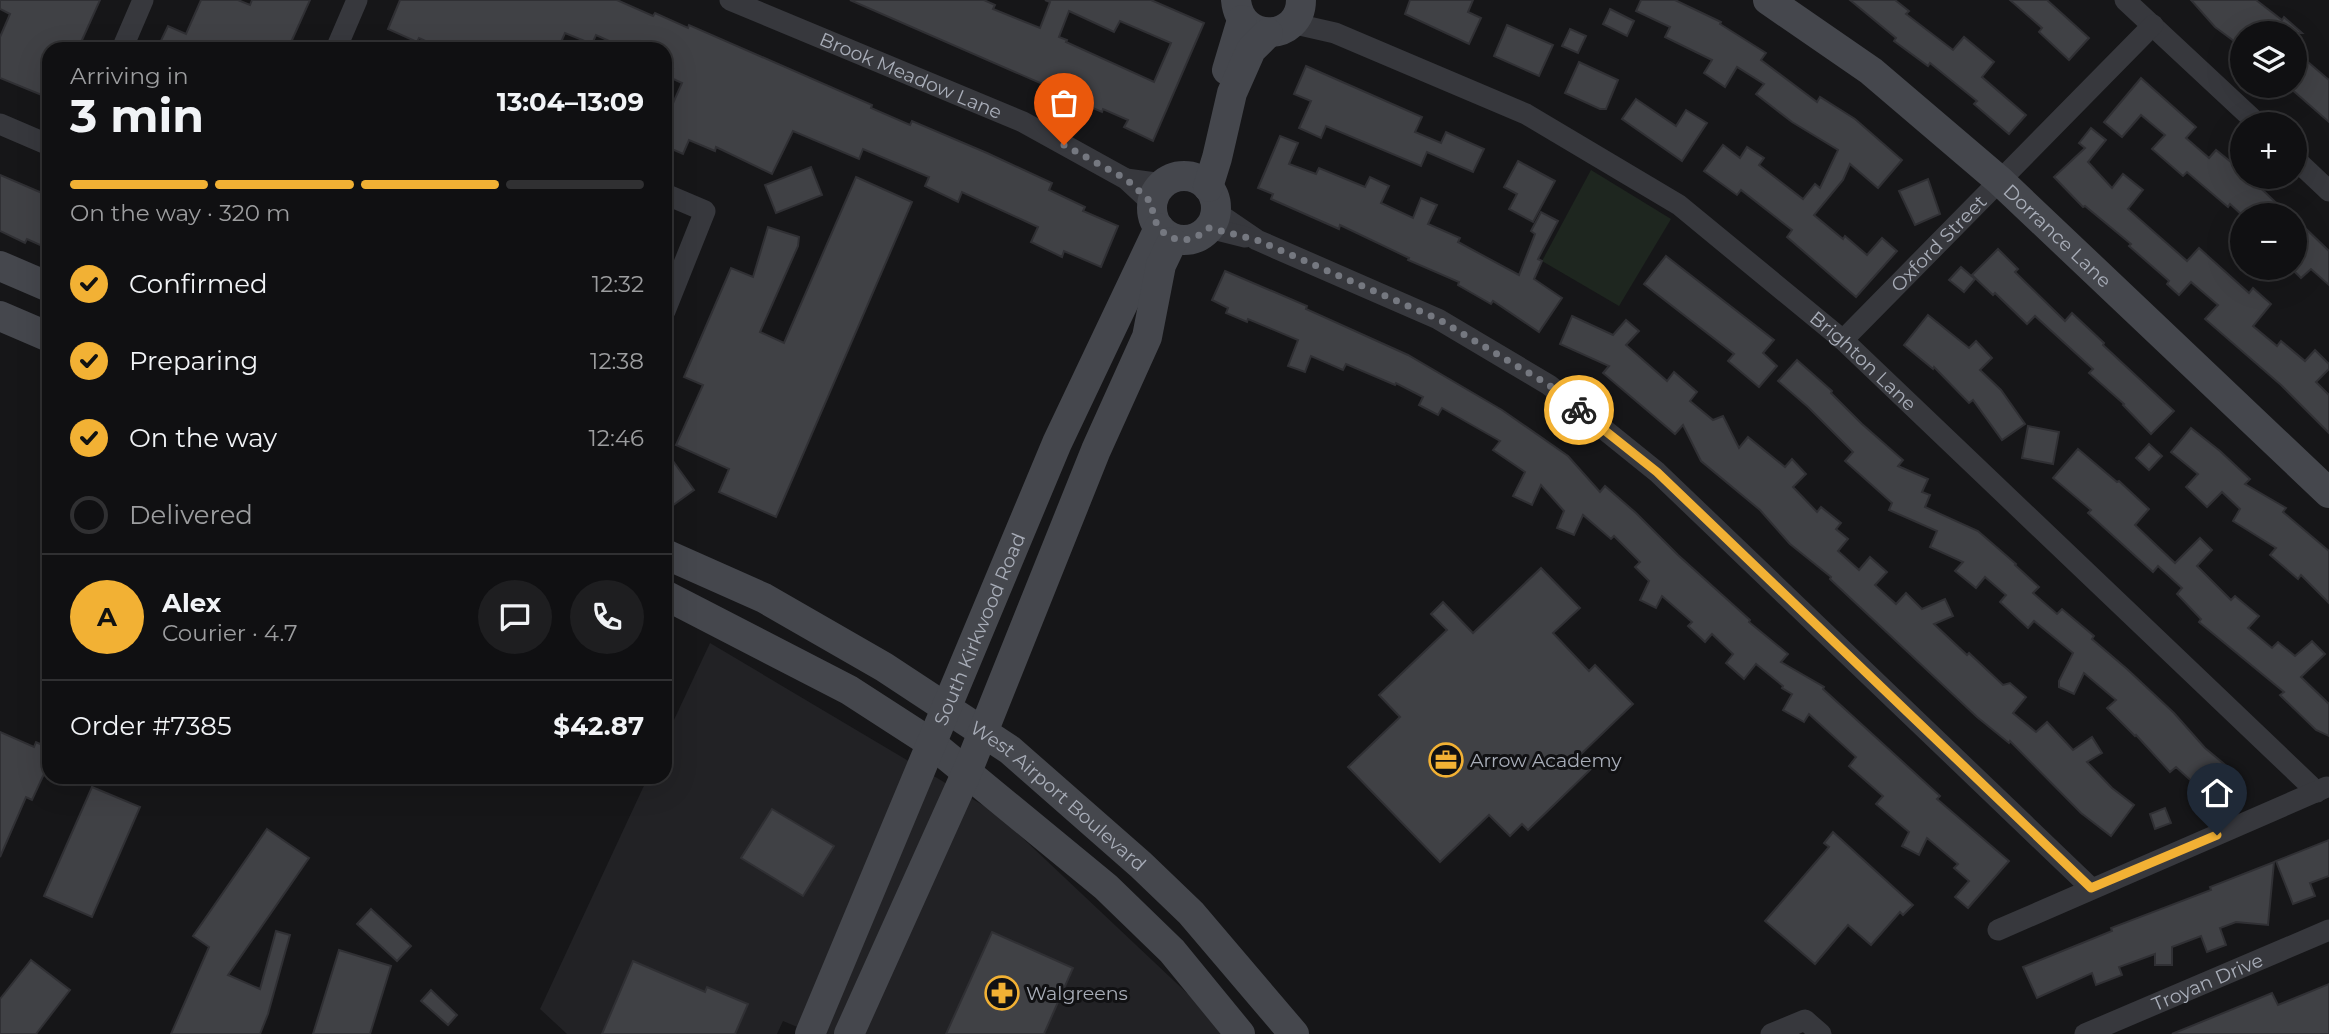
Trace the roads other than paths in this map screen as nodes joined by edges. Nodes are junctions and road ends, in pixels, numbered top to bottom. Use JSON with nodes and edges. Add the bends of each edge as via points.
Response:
{"nodes":[{"id":1,"x":143,"y":0,"type":"edge"},
{"id":2,"x":357,"y":0,"type":"edge"},
{"id":3,"x":730,"y":0,"type":"edge"},
{"id":4,"x":1768,"y":0,"type":"edge"},
{"id":5,"x":2125,"y":0,"type":"edge"},
{"id":6,"x":1273,"y":13,"type":"edge"},
{"id":7,"x":2153,"y":24,"type":"junction"},
{"id":8,"x":125,"y":42,"type":"edge"},
{"id":9,"x":339,"y":42,"type":"edge"},
{"id":10,"x":2246,"y":112,"type":"edge"},
{"id":11,"x":0,"y":124,"type":"edge"},
{"id":12,"x":42,"y":142,"type":"edge"},
{"id":13,"x":2307,"y":170,"type":"edge"},
{"id":14,"x":2000,"y":181,"type":"junction"},
{"id":15,"x":2329,"y":191,"type":"edge"},
{"id":16,"x":672,"y":197,"type":"edge"},
{"id":17,"x":1184,"y":207,"type":"junction"},
{"id":18,"x":0,"y":266,"type":"edge"},
{"id":19,"x":42,"y":284,"type":"edge"},
{"id":20,"x":672,"y":294,"type":"edge"},
{"id":21,"x":0,"y":316,"type":"edge"},
{"id":22,"x":42,"y":334,"type":"edge"},
{"id":23,"x":1843,"y":340,"type":"junction"},
{"id":24,"x":2329,"y":493,"type":"edge"},
{"id":25,"x":672,"y":557,"type":"edge"},
{"id":26,"x":672,"y":600,"type":"edge"},
{"id":27,"x":947,"y":709,"type":"junction"},
{"id":28,"x":982,"y":733,"type":"junction"},
{"id":29,"x":931,"y":743,"type":"junction"},
{"id":30,"x":967,"y":772,"type":"junction"},
{"id":31,"x":2323,"y":789,"type":"edge"},
{"id":32,"x":2091,"y":888,"type":"junction"},
{"id":33,"x":1998,"y":930,"type":"dead end"},
{"id":34,"x":2329,"y":930,"type":"edge"},
{"id":35,"x":1229,"y":957,"type":"junction"},
{"id":36,"x":1200,"y":984,"type":"junction"},
{"id":37,"x":818,"y":1031,"type":"edge"},
{"id":38,"x":849,"y":1034,"type":"edge"},
{"id":39,"x":1240,"y":1034,"type":"edge"},
{"id":40,"x":1294,"y":1034,"type":"edge"},
{"id":41,"x":1771,"y":1034,"type":"edge"},
{"id":42,"x":1821,"y":1034,"type":"edge"},
{"id":43,"x":2085,"y":1034,"type":"edge"}],
"edges":[{"from":1,"to":8,"type":"street"},
{"from":2,"to":9,"type":"street"},
{"from":3,"to":17,"type":"street","name":"Brook Meadow Lane","via":[[1023,122]]},
{"from":4,"to":14,"type":"main road","name":"Dorrance Lane","via":[[1871,71]]},
{"from":5,"to":7,"type":"street"},
{"from":6,"to":17,"type":"main road","name":"South Kirkwood Road","via":[[1197,167]]},
{"from":6,"to":23,"type":"street","name":"Brighton Lane","via":[[1335,33],[1526,114],[1679,205]]},
{"from":7,"to":10,"type":"street"},
{"from":7,"to":14,"type":"street","name":"Oxford Street"},
{"from":11,"to":12,"type":"street"},
{"from":13,"to":15,"type":"street"},
{"from":14,"to":23,"type":"street","name":"Oxford Street"},
{"from":14,"to":24,"type":"main road","name":"Dorrance Lane"},
{"from":16,"to":20,"type":"street","via":[[705,211]]},
{"from":17,"to":27,"type":"main road","name":"South Kirkwood Road","via":[[1057,443]]},
{"from":17,"to":28,"type":"main road","name":"South Kirkwood Road","via":[[1161,265],[1147,337],[1096,450]]},
{"from":17,"to":32,"type":"street","name":"Brook Meadow Lane","via":[[1438,319],[1549,385],[1657,472]]},
{"from":18,"to":19,"type":"main road"},
{"from":21,"to":22,"type":"main road"},
{"from":23,"to":31,"type":"street","name":"Brighton Lane"},
{"from":25,"to":27,"type":"main road","name":"West Airport Boulevard","via":[[764,598]]},
{"from":26,"to":29,"type":"main road","name":"West Airport Boulevard","via":[[849,690]]},
{"from":27,"to":28,"type":"main road","name":"West Airport Boulevard"},
{"from":27,"to":29,"type":"main road","name":"South Kirkwood Road"},
{"from":28,"to":30,"type":"main road","name":"South Kirkwood Road"},
{"from":28,"to":35,"type":"main road","name":"West Airport Boulevard","via":[[1010,750],[1141,865]]},
{"from":29,"to":30,"type":"main road","name":"West Airport Boulevard"},
{"from":29,"to":37,"type":"main road","name":"South Kirkwood Road"},
{"from":30,"to":36,"type":"main road","name":"West Airport Boulevard","via":[[1106,887]]},
{"from":30,"to":38,"type":"main road","name":"South Kirkwood Road"},
{"from":31,"to":32,"type":"street"},
{"from":32,"to":33,"type":"street"},
{"from":34,"to":43,"type":"street","name":"Troyan Drive"},
{"from":35,"to":36,"type":"main road"},
{"from":35,"to":40,"type":"main road","name":"West Airport Boulevard"},
{"from":36,"to":39,"type":"main road","name":"West Airport Boulevard"},
{"from":41,"to":42,"type":"street","via":[[1805,1020]]}]}
